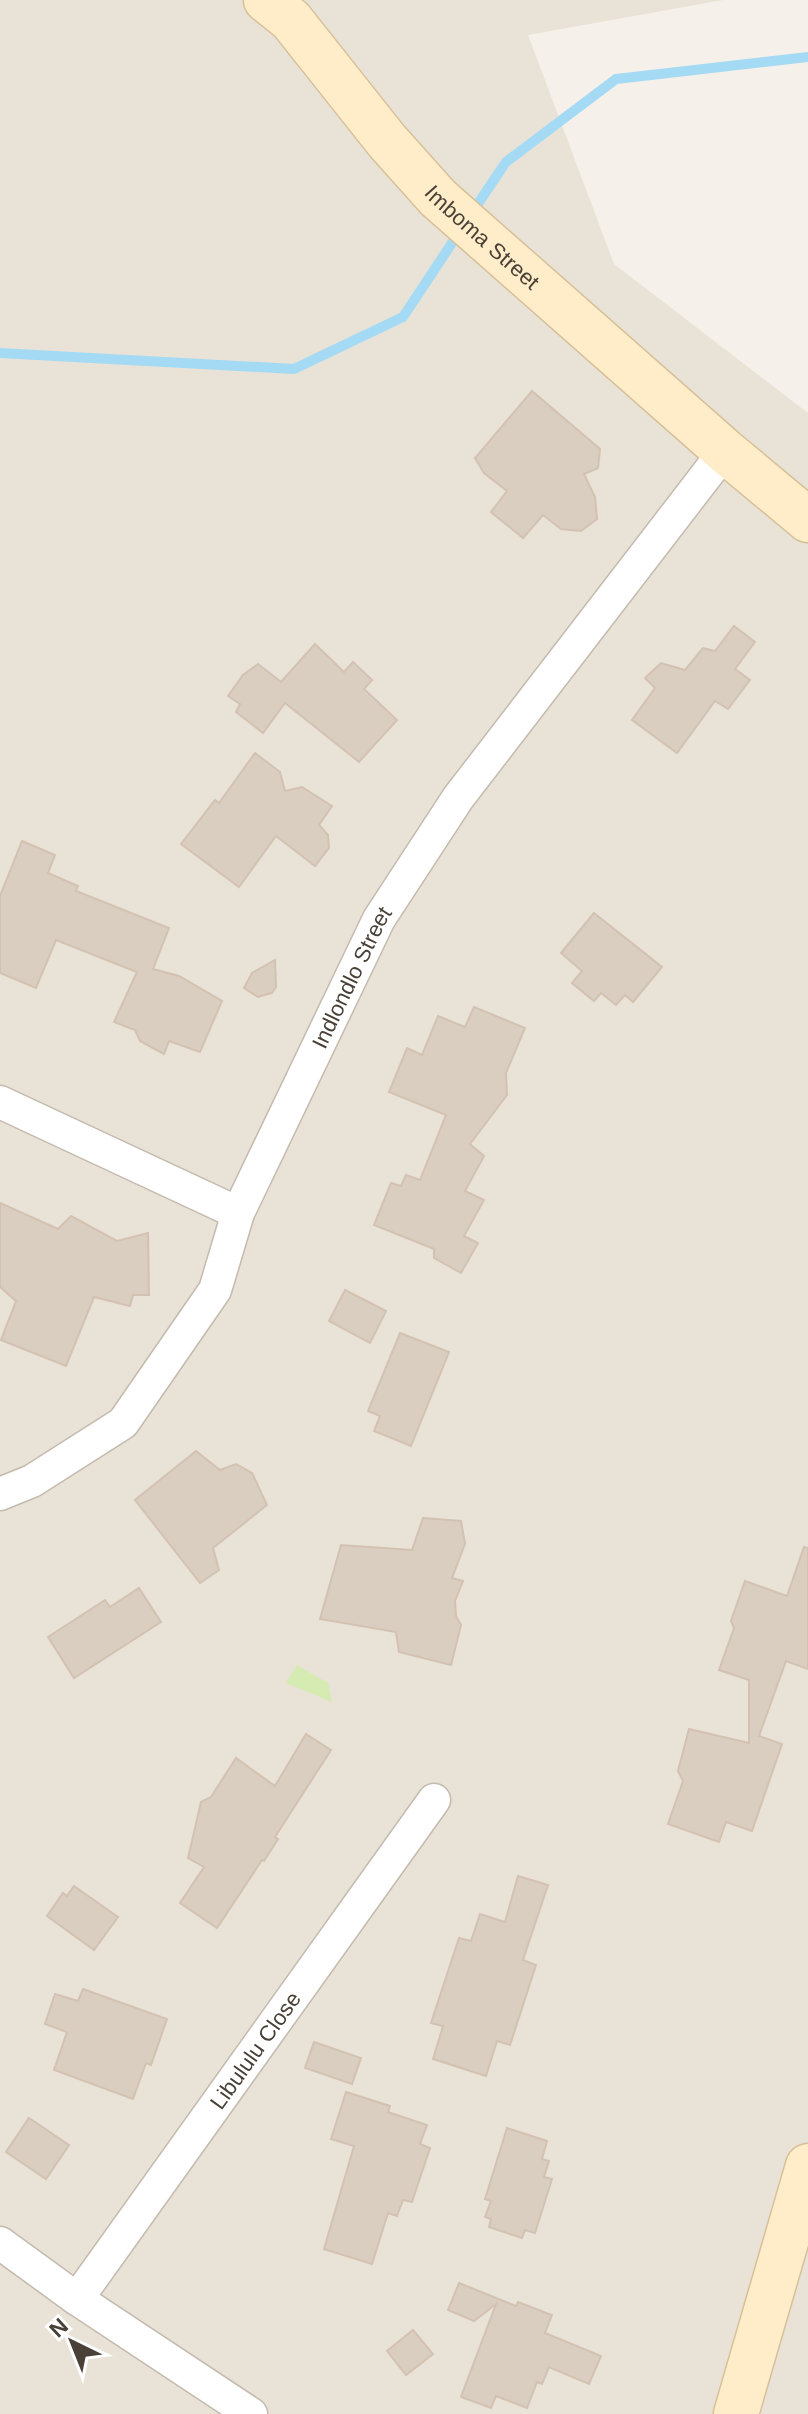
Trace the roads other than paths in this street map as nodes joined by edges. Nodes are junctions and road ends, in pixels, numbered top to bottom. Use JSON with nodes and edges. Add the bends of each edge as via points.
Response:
{"nodes":[{"id":1,"x":266,"y":0,"type":"edge"},
{"id":2,"x":725,"y":451,"type":"junction"},
{"id":3,"x":808,"y":520,"type":"edge"},
{"id":4,"x":0,"y":1102,"type":"edge"},
{"id":5,"x":238,"y":1213,"type":"junction"},
{"id":6,"x":0,"y":1494,"type":"edge"},
{"id":7,"x":434,"y":1800,"type":"dead end"},
{"id":8,"x":808,"y":2166,"type":"edge"},
{"id":9,"x":0,"y":2243,"type":"edge"},
{"id":10,"x":797,"y":2245,"type":"edge"},
{"id":11,"x":77,"y":2299,"type":"junction"},
{"id":12,"x":251,"y":2414,"type":"edge"},
{"id":13,"x":736,"y":2414,"type":"edge"}],
"edges":[{"from":1,"to":2,"type":"street","name":"Imboma Street","via":[[291,20],[438,198]]},
{"from":2,"to":3,"type":"street","name":"Imboma Street"},
{"from":2,"to":5,"type":"street","name":"Indlondlo Street","via":[[458,798],[379,919]]},
{"from":4,"to":5,"type":"street"},
{"from":5,"to":6,"type":"street","name":"Indlondlo Street","via":[[215,1290],[123,1423],[32,1481]]},
{"from":7,"to":11,"type":"street","name":"Libululu Close"},
{"from":8,"to":10,"type":"street"},
{"from":9,"to":11,"type":"street"},
{"from":10,"to":13,"type":"street"},
{"from":11,"to":12,"type":"street"}]}
